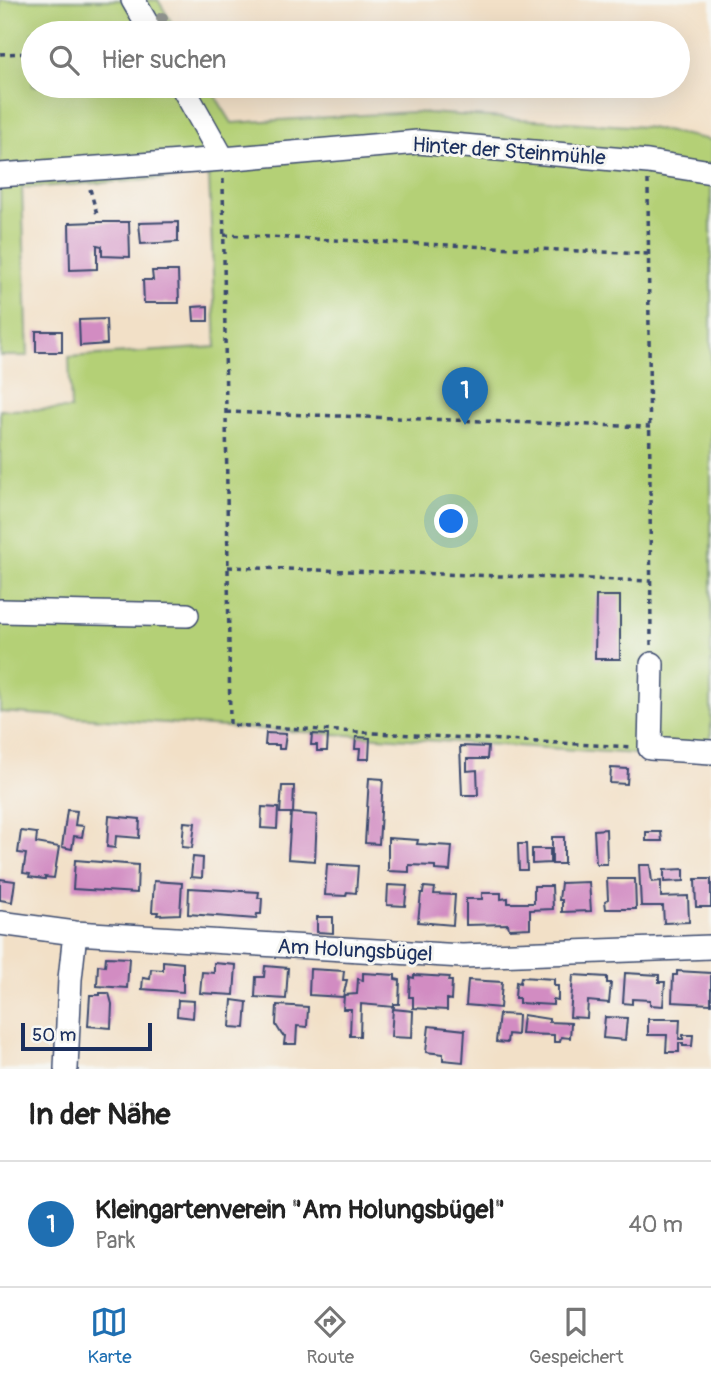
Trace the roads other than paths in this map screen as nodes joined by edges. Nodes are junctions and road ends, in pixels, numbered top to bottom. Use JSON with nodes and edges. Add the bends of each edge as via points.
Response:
{"nodes":[{"id":1,"x":133,"y":0,"type":"edge"},
{"id":2,"x":145,"y":21,"type":"edge"},
{"id":3,"x":189,"y":98,"type":"edge"},
{"id":4,"x":223,"y":159,"type":"junction"},
{"id":5,"x":711,"y":172,"type":"edge"},
{"id":6,"x":0,"y":175,"type":"edge"},
{"id":7,"x":0,"y":611,"type":"edge"},
{"id":8,"x":187,"y":614,"type":"dead end"},
{"id":9,"x":652,"y":664,"type":"road end"},
{"id":10,"x":711,"y":752,"type":"edge"},
{"id":11,"x":0,"y":923,"type":"edge"},
{"id":12,"x":75,"y":933,"type":"junction"},
{"id":13,"x":711,"y":947,"type":"edge"},
{"id":14,"x":66,"y":1069,"type":"edge"}],
"edges":[{"from":1,"to":2,"type":"street"},
{"from":3,"to":4,"type":"street"},
{"from":4,"to":5,"type":"street","name":"Hinter der Steinmühle","via":[[418,142],[648,162]]},
{"from":4,"to":6,"type":"street","name":"Hinter der Steinmühle"},
{"from":7,"to":8,"type":"street"},
{"from":9,"to":10,"type":"street","via":[[650,748]]},
{"from":11,"to":12,"type":"street","name":"Am Holungsbügel"},
{"from":12,"to":13,"type":"street","name":"Am Holungsbügel","via":[[462,956]]},
{"from":12,"to":14,"type":"street"}]}
